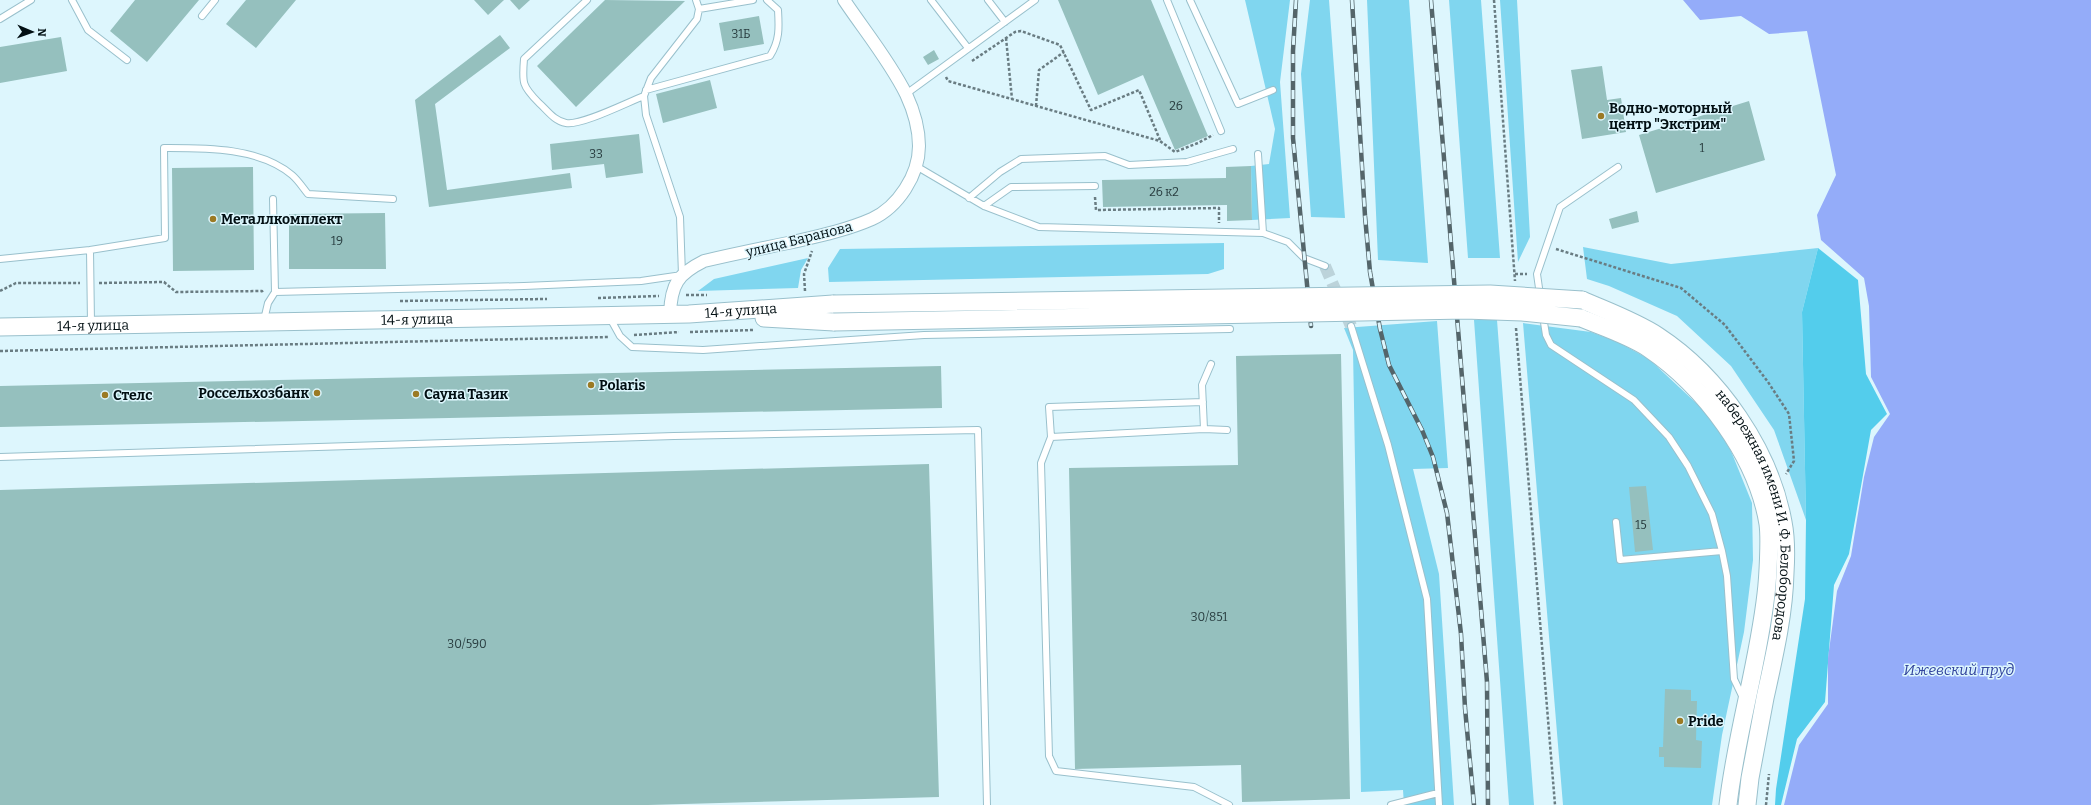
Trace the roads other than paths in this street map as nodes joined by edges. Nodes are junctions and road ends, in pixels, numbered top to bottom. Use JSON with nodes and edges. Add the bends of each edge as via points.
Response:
{"nodes":[{"id":1,"x":31,"y":0,"type":"edge"},
{"id":2,"x":72,"y":0,"type":"edge"},
{"id":3,"x":215,"y":0,"type":"edge"},
{"id":4,"x":587,"y":0,"type":"edge"},
{"id":5,"x":696,"y":0,"type":"edge"},
{"id":6,"x":753,"y":0,"type":"edge"},
{"id":7,"x":767,"y":0,"type":"edge"},
{"id":8,"x":844,"y":0,"type":"edge"},
{"id":9,"x":931,"y":0,"type":"edge"},
{"id":10,"x":988,"y":0,"type":"edge"},
{"id":11,"x":1035,"y":0,"type":"edge"},
{"id":12,"x":1167,"y":0,"type":"edge"},
{"id":13,"x":1190,"y":0,"type":"edge"},
{"id":14,"x":698,"y":9,"type":"junction"},
{"id":15,"x":202,"y":16,"type":"dead end"},
{"id":16,"x":0,"y":19,"type":"edge"},
{"id":17,"x":1005,"y":22,"type":"junction"},
{"id":18,"x":968,"y":48,"type":"junction"},
{"id":19,"x":127,"y":60,"type":"dead end"},
{"id":20,"x":1274,"y":90,"type":"dead end"},
{"id":21,"x":645,"y":93,"type":"junction"},
{"id":22,"x":906,"y":94,"type":"junction"},
{"id":23,"x":1221,"y":131,"type":"road end"},
{"id":24,"x":1233,"y":149,"type":"dead end"},
{"id":25,"x":1258,"y":154,"type":"dead end"},
{"id":26,"x":916,"y":166,"type":"junction"},
{"id":27,"x":1618,"y":167,"type":"dead end"},
{"id":28,"x":1095,"y":186,"type":"road end"},
{"id":29,"x":969,"y":198,"type":"junction"},
{"id":30,"x":273,"y":199,"type":"dead end"},
{"id":31,"x":393,"y":199,"type":"dead end"},
{"id":32,"x":984,"y":206,"type":"junction"},
{"id":33,"x":1263,"y":233,"type":"junction"},
{"id":34,"x":90,"y":250,"type":"junction"},
{"id":35,"x":0,"y":259,"type":"edge"},
{"id":36,"x":1325,"y":266,"type":"dead end"},
{"id":37,"x":682,"y":275,"type":"junction"},
{"id":38,"x":275,"y":292,"type":"junction"},
{"id":39,"x":833,"y":304,"type":"joint"},
{"id":40,"x":670,"y":314,"type":"junction"},
{"id":41,"x":689,"y":314,"type":"junction"},
{"id":42,"x":608,"y":315,"type":"junction"},
{"id":43,"x":263,"y":322,"type":"junction"},
{"id":44,"x":92,"y":325,"type":"junction"},
{"id":45,"x":1351,"y":326,"type":"tunnel mouth"},
{"id":46,"x":0,"y":327,"type":"edge"},
{"id":47,"x":1230,"y":330,"type":"dead end"},
{"id":48,"x":1211,"y":364,"type":"dead end"},
{"id":49,"x":1203,"y":402,"type":"junction"},
{"id":50,"x":1204,"y":429,"type":"junction"},
{"id":51,"x":1227,"y":430,"type":"dead end"},
{"id":52,"x":1051,"y":437,"type":"junction"},
{"id":53,"x":0,"y":457,"type":"edge"},
{"id":54,"x":1616,"y":522,"type":"dead end"},
{"id":55,"x":1722,"y":552,"type":"junction"},
{"id":56,"x":1745,"y":703,"type":"junction"},
{"id":57,"x":1438,"y":793,"type":"junction"},
{"id":58,"x":987,"y":805,"type":"edge"},
{"id":59,"x":1228,"y":805,"type":"edge"},
{"id":60,"x":1391,"y":805,"type":"edge"},
{"id":61,"x":1439,"y":805,"type":"edge"},
{"id":62,"x":1728,"y":805,"type":"edge"},
{"id":63,"x":1747,"y":805,"type":"edge"}],
"edges":[{"from":1,"to":16,"type":"lane"},
{"from":2,"to":19,"type":"lane","via":[[88,30]]},
{"from":3,"to":15,"type":"lane"},
{"from":4,"to":21,"type":"lane","via":[[524,59],[522,74],[525,88],[554,118],[566,123],[578,123]]},
{"from":5,"to":14,"type":"lane"},
{"from":6,"to":14,"type":"lane"},
{"from":7,"to":21,"type":"lane","via":[[778,10],[779,36],[770,56]]},
{"from":8,"to":22,"type":"street","name":"улица Баранова"},
{"from":9,"to":18,"type":"lane"},
{"from":10,"to":17,"type":"lane"},
{"from":11,"to":17,"type":"lane"},
{"from":12,"to":23,"type":"lane"},
{"from":13,"to":20,"type":"lane","via":[[1238,104]]},
{"from":14,"to":21,"type":"lane","via":[[697,19],[651,78]]},
{"from":17,"to":18,"type":"lane"},
{"from":18,"to":22,"type":"lane"},
{"from":21,"to":37,"type":"lane","via":[[646,115],[680,217]]},
{"from":22,"to":26,"type":"street","name":"улица Баранова","via":[[917,128],[919,147]]},
{"from":24,"to":29,"type":"lane","via":[[1187,162],[1129,165],[1105,156],[1021,158]]},
{"from":25,"to":33,"type":"lane"},
{"from":26,"to":29,"type":"lane"},
{"from":26,"to":37,"type":"street","name":"улица Баранова","via":[[907,187],[892,206],[873,219],[831,233],[704,261]]},
{"from":27,"to":55,"type":"lane","via":[[1560,207],[1537,274],[1546,335],[1551,345],[1634,400],[1669,437],[1688,466],[1712,514]]},
{"from":28,"to":32,"type":"lane","via":[[1011,187]]},
{"from":29,"to":32,"type":"lane"},
{"from":30,"to":38,"type":"lane"},
{"from":31,"to":34,"type":"lane","via":[[308,194],[292,175],[265,159],[208,148],[164,148],[165,238]]},
{"from":32,"to":33,"type":"lane","via":[[1039,227]]},
{"from":33,"to":36,"type":"lane","via":[[1288,242],[1304,258]]},
{"from":34,"to":35,"type":"lane"},
{"from":34,"to":44,"type":"lane"},
{"from":37,"to":38,"type":"lane","via":[[641,281],[532,286]]},
{"from":37,"to":40,"type":"street","name":"улица Баранова","via":[[670,296]]},
{"from":38,"to":43,"type":"lane","via":[[268,303]]},
{"from":39,"to":41,"type":"main road","name":"14-я улица"},
{"from":39,"to":63,"type":"main road","name":"набережная имени И. Ф. Белобородова","bridge":true,"via":[[1490,294],[1582,300],[1625,318],[1658,336],[1686,357],[1710,380],[1734,410],[1755,446],[1772,483],[1783,522],[1785,573],[1781,616]]},
{"from":40,"to":41,"type":"main road","name":"14-я улица"},
{"from":40,"to":42,"type":"main road","name":"14-я улица"},
{"from":41,"to":56,"type":"main road","name":"набережная имени И. Ф. Белобородова","bridge":true,"via":[[834,322],[1465,310],[1582,318],[1647,347],[1676,370],[1702,396],[1726,427],[1758,487],[1768,525],[1766,592]]},
{"from":42,"to":43,"type":"main road","name":"14-я улица"},
{"from":42,"to":47,"type":"lane","via":[[620,336],[632,347],[702,350],[924,335]]},
{"from":43,"to":44,"type":"main road","name":"14-я улица"},
{"from":44,"to":46,"type":"main road","name":"14-я улица"},
{"from":45,"to":57,"type":"lane","via":[[1388,445],[1427,599]]},
{"from":48,"to":49,"type":"lane","via":[[1202,385]]},
{"from":49,"to":50,"type":"lane"},
{"from":49,"to":52,"type":"lane","via":[[1049,407]]},
{"from":50,"to":51,"type":"lane"},
{"from":50,"to":52,"type":"lane"},
{"from":52,"to":59,"type":"lane","via":[[1041,463],[1049,756],[1056,771],[1194,787]]},
{"from":53,"to":58,"type":"lane","via":[[666,436],[978,430]]},
{"from":54,"to":55,"type":"lane","via":[[1620,560]]},
{"from":55,"to":56,"type":"lane","via":[[1727,576],[1734,679]]},
{"from":56,"to":62,"type":"main road","name":"набережная имени И. Ф. Белобородова"},
{"from":57,"to":60,"type":"lane"},
{"from":57,"to":61,"type":"lane"}]}
